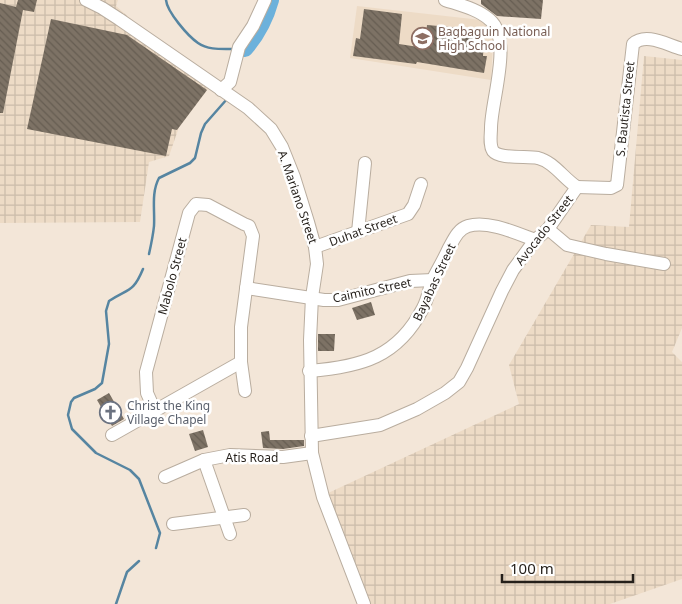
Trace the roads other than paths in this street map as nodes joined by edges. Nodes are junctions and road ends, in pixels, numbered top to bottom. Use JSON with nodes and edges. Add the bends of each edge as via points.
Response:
{"nodes":[{"id":1,"x":86,"y":0,"type":"edge"},
{"id":2,"x":445,"y":0,"type":"edge"},
{"id":3,"x":266,"y":8,"type":"edge"},
{"id":4,"x":682,"y":49,"type":"edge"},
{"id":5,"x":226,"y":93,"type":"junction"},
{"id":6,"x":365,"y":163,"type":"dead end"},
{"id":7,"x":421,"y":184,"type":"dead end"},
{"id":8,"x":577,"y":188,"type":"junction"},
{"id":9,"x":548,"y":229,"type":"junction"},
{"id":10,"x":358,"y":232,"type":"junction"},
{"id":11,"x":535,"y":240,"type":"junction"},
{"id":12,"x":315,"y":247,"type":"junction"},
{"id":13,"x":664,"y":264,"type":"dead end"},
{"id":14,"x":433,"y":280,"type":"junction"},
{"id":15,"x":246,"y":288,"type":"junction"},
{"id":16,"x":312,"y":298,"type":"junction"},
{"id":17,"x":241,"y":362,"type":"junction"},
{"id":18,"x":309,"y":371,"type":"junction"},
{"id":19,"x":245,"y":391,"type":"dead end"},
{"id":20,"x":155,"y":411,"type":"junction"},
{"id":21,"x":112,"y":435,"type":"dead end"},
{"id":22,"x":311,"y":436,"type":"junction"},
{"id":23,"x":312,"y":453,"type":"junction"},
{"id":24,"x":204,"y":460,"type":"junction"},
{"id":25,"x":165,"y":478,"type":"dead end"},
{"id":26,"x":244,"y":515,"type":"dead end"},
{"id":27,"x":225,"y":518,"type":"junction"},
{"id":28,"x":173,"y":524,"type":"dead end"},
{"id":29,"x":230,"y":534,"type":"dead end"},
{"id":30,"x":364,"y":604,"type":"edge"}],
"edges":[{"from":1,"to":5,"type":"street","name":"A. Mariano Street"},
{"from":2,"to":8,"type":"street","name":"Avocado Street","via":[[489,19],[498,34],[500,51],[491,124],[494,152],[538,158]]},
{"from":3,"to":5,"type":"street","via":[[239,47]]},
{"from":4,"to":8,"type":"street","name":"S. Bautista Street","via":[[646,38],[632,44],[618,185]]},
{"from":5,"to":12,"type":"street","name":"A. Mariano Street","via":[[262,120],[282,147]]},
{"from":6,"to":10,"type":"street"},
{"from":7,"to":10,"type":"street","name":"Duhat Street","via":[[408,214]]},
{"from":8,"to":9,"type":"street","name":"Avocado Street"},
{"from":9,"to":11,"type":"street","name":"Avocado Street"},
{"from":9,"to":13,"type":"street","via":[[567,245]]},
{"from":10,"to":12,"type":"street","name":"Duhat Street"},
{"from":11,"to":14,"type":"street","name":"Bayabas Street","via":[[507,229],[480,224],[467,226],[457,233]]},
{"from":11,"to":22,"type":"street","name":"Avocado Street","via":[[513,270],[459,382],[417,409],[380,425]]},
{"from":12,"to":16,"type":"street","name":"A. Mariano Street","via":[[317,264]]},
{"from":14,"to":16,"type":"street","name":"Caimito Street","via":[[410,281],[338,300]]},
{"from":14,"to":18,"type":"street","name":"Bayabas Street","via":[[424,307],[397,344],[352,366]]},
{"from":15,"to":16,"type":"street","name":"Caimito Street"},
{"from":15,"to":17,"type":"street"},
{"from":15,"to":20,"type":"street","name":"Mabolo Street","via":[[251,231],[208,205],[196,204],[189,213],[146,372],[147,393]]},
{"from":16,"to":18,"type":"street","name":"A. Mariano Street"},
{"from":17,"to":19,"type":"street"},
{"from":17,"to":20,"type":"street"},
{"from":18,"to":22,"type":"street","name":"A. Mariano Street"},
{"from":20,"to":21,"type":"street"},
{"from":22,"to":23,"type":"street","name":"A. Mariano Street"},
{"from":23,"to":24,"type":"street","name":"Atis Road","via":[[283,457],[230,455]]},
{"from":23,"to":30,"type":"street","name":"A. Mariano Street","via":[[323,497]]},
{"from":24,"to":25,"type":"street","name":"Atis Road"},
{"from":24,"to":27,"type":"street"},
{"from":26,"to":27,"type":"street"},
{"from":27,"to":28,"type":"street"},
{"from":27,"to":29,"type":"street"}]}
